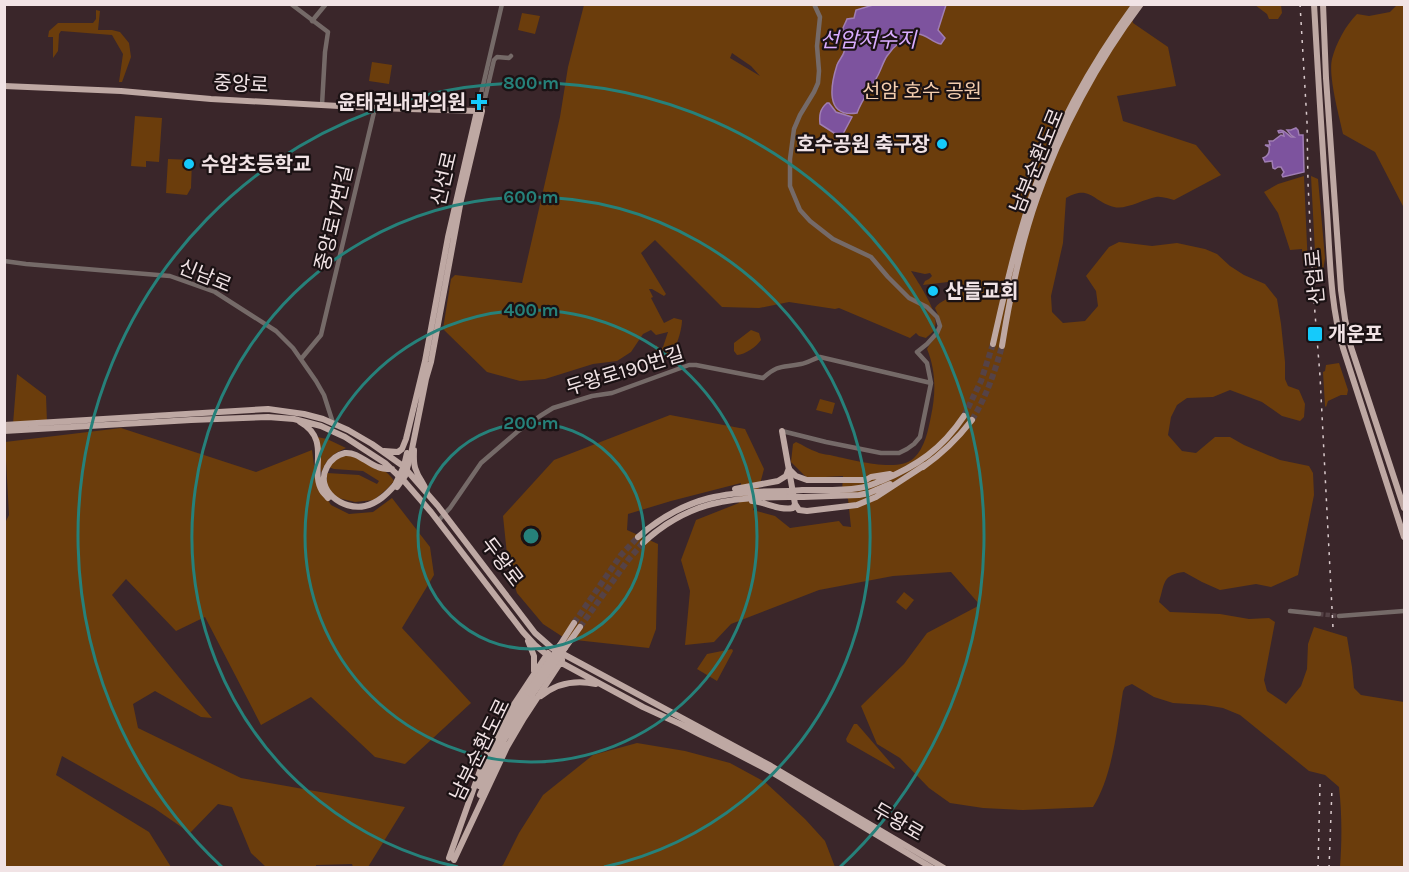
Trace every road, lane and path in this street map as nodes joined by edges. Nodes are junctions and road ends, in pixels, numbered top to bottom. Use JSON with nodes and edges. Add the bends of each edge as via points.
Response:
{"nodes":[{"id":1,"x":291,"y":4,"type":"edge"},
{"id":2,"x":327,"y":4,"type":"edge"},
{"id":3,"x":502,"y":4,"type":"edge"},
{"id":4,"x":814,"y":4,"type":"edge"},
{"id":5,"x":1135,"y":4,"type":"edge"},
{"id":6,"x":1141,"y":4,"type":"edge"},
{"id":7,"x":1314,"y":4,"type":"edge"},
{"id":8,"x":1323,"y":4,"type":"edge"},
{"id":9,"x":312,"y":21,"type":"junction"},
{"id":10,"x":492,"y":50,"type":"junction"},
{"id":11,"x":511,"y":56,"type":"dead end"},
{"id":12,"x":493,"y":62,"type":"junction"},
{"id":13,"x":4,"y":86,"type":"edge"},
{"id":14,"x":322,"y":105,"type":"junction"},
{"id":15,"x":375,"y":108,"type":"junction"},
{"id":16,"x":479,"y":111,"type":"junction"},
{"id":17,"x":4,"y":261,"type":"edge"},
{"id":18,"x":993,"y":344,"type":"tunnel mouth"},
{"id":19,"x":1002,"y":346,"type":"tunnel mouth"},
{"id":20,"x":301,"y":359,"type":"junction"},
{"id":21,"x":428,"y":361,"type":"junction"},
{"id":22,"x":931,"y":383,"type":"junction"},
{"id":23,"x":964,"y":416,"type":"tunnel mouth"},
{"id":24,"x":294,"y":419,"type":"junction"},
{"id":25,"x":972,"y":420,"type":"tunnel mouth"},
{"id":26,"x":333,"y":423,"type":"junction"},
{"id":27,"x":4,"y":425,"type":"edge"},
{"id":28,"x":4,"y":431,"type":"edge"},
{"id":29,"x":782,"y":431,"type":"joint"},
{"id":30,"x":381,"y":450,"type":"junction"},
{"id":31,"x":926,"y":465,"type":"junction"},
{"id":32,"x":913,"y":466,"type":"junction"},
{"id":33,"x":789,"y":467,"type":"junction"},
{"id":34,"x":392,"y":469,"type":"junction"},
{"id":35,"x":396,"y":486,"type":"junction"},
{"id":36,"x":427,"y":494,"type":"junction"},
{"id":37,"x":789,"y":494,"type":"junction"},
{"id":38,"x":803,"y":494,"type":"junction"},
{"id":39,"x":727,"y":501,"type":"junction"},
{"id":40,"x":689,"y":504,"type":"junction"},
{"id":41,"x":795,"y":504,"type":"junction"},
{"id":42,"x":1404,"y":508,"type":"edge"},
{"id":43,"x":445,"y":514,"type":"junction"},
{"id":44,"x":438,"y":521,"type":"junction"},
{"id":45,"x":638,"y":537,"type":"tunnel mouth"},
{"id":46,"x":1404,"y":537,"type":"edge"},
{"id":47,"x":643,"y":543,"type":"tunnel mouth"},
{"id":48,"x":1290,"y":610,"type":"dead end"},
{"id":49,"x":1404,"y":611,"type":"edge"},
{"id":50,"x":1319,"y":614,"type":"tunnel mouth"},
{"id":51,"x":1340,"y":616,"type":"tunnel mouth"},
{"id":52,"x":577,"y":625,"type":"tunnel mouth"},
{"id":53,"x":523,"y":632,"type":"junction"},
{"id":54,"x":552,"y":648,"type":"junction"},
{"id":55,"x":547,"y":655,"type":"junction"},
{"id":56,"x":565,"y":656,"type":"junction"},
{"id":57,"x":561,"y":663,"type":"junction"},
{"id":58,"x":534,"y":675,"type":"junction"},
{"id":59,"x":547,"y":683,"type":"junction"},
{"id":60,"x":608,"y":688,"type":"junction"},
{"id":61,"x":532,"y":696,"type":"junction"},
{"id":62,"x":452,"y":859,"type":"junction"},
{"id":63,"x":446,"y":867,"type":"edge"},
{"id":64,"x":451,"y":867,"type":"edge"},
{"id":65,"x":932,"y":867,"type":"edge"},
{"id":66,"x":944,"y":867,"type":"edge"}],
"edges":[{"from":1,"to":9,"type":"street"},
{"from":2,"to":9,"type":"street"},
{"from":3,"to":10,"type":"street","name":"신선로"},
{"from":4,"to":22,"type":"street","via":[[820,16],[818,83],[794,129],[789,183],[800,210],[810,221],[833,239],[871,257],[909,297],[937,317],[937,333],[917,352],[927,363]]},
{"from":5,"to":18,"type":"main road","name":"남부순환도로","via":[[1087,78],[1046,161],[1016,248]]},
{"from":6,"to":19,"type":"main road","name":"남부순환도로","via":[[1092,81],[1042,184],[1016,272]]},
{"from":7,"to":46,"type":"main road","name":"산업로","via":[[1336,321]]},
{"from":8,"to":42,"type":"main road","name":"산업로","via":[[1344,313],[1351,346]]},
{"from":9,"to":14,"type":"street","via":[[328,32]]},
{"from":10,"to":12,"type":"street","name":"신선로"},
{"from":10,"to":16,"type":"street","name":"신선로"},
{"from":11,"to":12,"type":"street","via":[[497,57]]},
{"from":12,"to":16,"type":"street","name":"신선로"},
{"from":13,"to":14,"type":"main road","name":"중앙로"},
{"from":14,"to":15,"type":"main road","name":"중앙로"},
{"from":15,"to":16,"type":"main road","name":"중앙로"},
{"from":15,"to":20,"type":"street","name":"중앙로17번길","via":[[321,335]]},
{"from":16,"to":21,"type":"main road","name":"신선로","via":[[448,237]]},
{"from":17,"to":20,"type":"street","name":"신남로","via":[[170,276],[215,292],[276,331]]},
{"from":20,"to":26,"type":"street","name":"신남로","via":[[324,395]]},
{"from":21,"to":30,"type":"main road","via":[[402,449]]},
{"from":21,"to":35,"type":"main road","bridge":true,"via":[[409,454]]},
{"from":21,"to":36,"type":"main road","via":[[429,378],[414,463]]},
{"from":22,"to":29,"type":"street","via":[[920,437],[899,453],[881,453]]},
{"from":22,"to":43,"type":"street","name":"두왕로190번길","via":[[820,357],[803,364],[778,366],[764,378],[689,365],[612,393],[553,408],[481,463]]},
{"from":23,"to":32,"type":"main road","via":[[941,445]]},
{"from":24,"to":28,"type":"main road","name":"두왕로","via":[[191,420]]},
{"from":24,"to":34,"type":"main road","name":"두왕로","via":[[345,437]]},
{"from":24,"to":35,"type":"main road","via":[[307,426],[317,442],[318,479],[334,504],[351,510],[368,508],[389,496]]},
{"from":25,"to":31,"type":"main road"},
{"from":26,"to":27,"type":"main road","name":"두왕로","via":[[268,409]]},
{"from":26,"to":30,"type":"main road","name":"두왕로"},
{"from":29,"to":33,"type":"main road"},
{"from":30,"to":36,"type":"main road","name":"두왕로","via":[[404,466]]},
{"from":31,"to":38,"type":"main road","via":[[869,493]]},
{"from":31,"to":41,"type":"main road","via":[[857,505],[804,511]]},
{"from":32,"to":33,"type":"main road","via":[[866,480],[801,479]]},
{"from":32,"to":38,"type":"main road","via":[[869,486]]},
{"from":33,"to":40,"type":"main road","via":[[786,476],[778,481],[722,492]]},
{"from":33,"to":41,"type":"main road"},
{"from":34,"to":35,"type":"main road","via":[[379,468],[354,454],[337,455],[324,473],[324,486],[332,498],[358,507],[375,502]]},
{"from":34,"to":44,"type":"main road","name":"두왕로"},
{"from":36,"to":43,"type":"main road","name":"두왕로"},
{"from":37,"to":38,"type":"main road","bridge":true},
{"from":37,"to":39,"type":"main road"},
{"from":37,"to":40,"type":"main road","via":[[740,492]]},
{"from":39,"to":41,"type":"main road","via":[[760,501],[789,509]]},
{"from":39,"to":47,"type":"main road","via":[[702,506],[678,517]]},
{"from":40,"to":45,"type":"main road"},
{"from":43,"to":44,"type":"street","name":"두왕로190번길"},
{"from":43,"to":54,"type":"main road","name":"두왕로","via":[[530,626]]},
{"from":44,"to":53,"type":"main road","name":"두왕로"},
{"from":48,"to":50,"type":"street"},
{"from":49,"to":51,"type":"street"},
{"from":52,"to":61,"type":"main road","name":"남부순환도로","bridge":true},
{"from":53,"to":55,"type":"main road","name":"두왕로"},
{"from":53,"to":58,"type":"main road","via":[[534,656]]},
{"from":54,"to":55,"type":"main road"},
{"from":54,"to":56,"type":"main road","name":"두왕로"},
{"from":55,"to":57,"type":"main road","name":"두왕로"},
{"from":55,"to":58,"type":"main road"},
{"from":56,"to":57,"type":"main road"},
{"from":56,"to":66,"type":"main road","name":"두왕로","via":[[756,758]]},
{"from":57,"to":59,"type":"main road"},
{"from":57,"to":60,"type":"main road","name":"두왕로"},
{"from":58,"to":59,"type":"main road","via":[[544,672]]},
{"from":58,"to":62,"type":"main road","via":[[485,756]]},
{"from":59,"to":61,"type":"main road"},
{"from":60,"to":61,"type":"main road","via":[[585,682],[568,683]]},
{"from":60,"to":65,"type":"main road","name":"두왕로","via":[[768,770]]},
{"from":61,"to":62,"type":"main road"},
{"from":61,"to":62,"type":"main road","name":"남부순환도로","via":[[507,726],[494,751]]},
{"from":62,"to":63,"type":"main road","name":"남부순환도로"},
{"from":62,"to":64,"type":"main road","name":"남부순환도로"}]}
